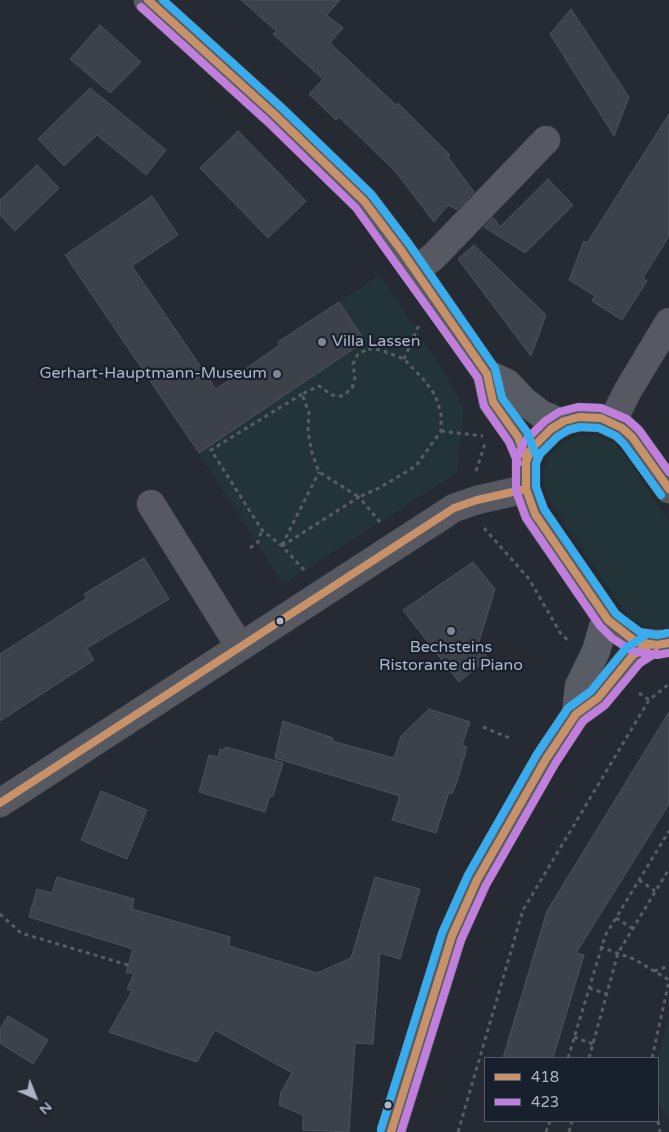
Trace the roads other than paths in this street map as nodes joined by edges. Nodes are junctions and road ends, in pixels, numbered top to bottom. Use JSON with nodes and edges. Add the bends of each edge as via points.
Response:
{"nodes":[{"id":1,"x":148,"y":0,"type":"edge"},
{"id":2,"x":546,"y":140,"type":"dead end"},
{"id":3,"x":416,"y":271,"type":"junction"},
{"id":4,"x":669,"y":322,"type":"edge"},
{"id":5,"x":486,"y":374,"type":"junction"},
{"id":6,"x":612,"y":422,"type":"junction"},
{"id":7,"x":562,"y":423,"type":"junction"},
{"id":8,"x":527,"y":459,"type":"junction"},
{"id":9,"x":526,"y":489,"type":"junction"},
{"id":10,"x":669,"y":489,"type":"edge"},
{"id":11,"x":151,"y":504,"type":"dead end"},
{"id":12,"x":606,"y":617,"type":"junction"},
{"id":13,"x":660,"y":644,"type":"edge"},
{"id":14,"x":240,"y":647,"type":"junction"},
{"id":15,"x":576,"y":714,"type":"junction"},
{"id":16,"x":0,"y":803,"type":"edge"},
{"id":17,"x":391,"y":1132,"type":"edge"}],
"edges":[{"from":1,"to":3,"type":"main road","via":[[353,189]]},
{"from":2,"to":3,"type":"street"},
{"from":3,"to":5,"type":"main road"},
{"from":4,"to":6,"type":"street"},
{"from":5,"to":7,"type":"main road","via":[[507,383],[541,414]]},
{"from":5,"to":8,"type":"main road","via":[[493,402],[518,437]]},
{"from":6,"to":7,"type":"main road","via":[[579,417]]},
{"from":6,"to":10,"type":"main road","via":[[641,446]]},
{"from":7,"to":8,"type":"main road","via":[[540,437]]},
{"from":8,"to":9,"type":"main road"},
{"from":9,"to":12,"type":"main road","via":[[535,514]]},
{"from":9,"to":14,"type":"street","via":[[454,508]]},
{"from":11,"to":14,"type":"street"},
{"from":12,"to":13,"type":"main road","via":[[626,637],[636,642]]},
{"from":12,"to":15,"type":"main road","via":[[603,632],[579,686]]},
{"from":13,"to":15,"type":"main road","via":[[633,655],[598,698]]},
{"from":14,"to":16,"type":"street"},
{"from":15,"to":17,"type":"main road","via":[[546,759],[477,880],[452,936]]}]}
